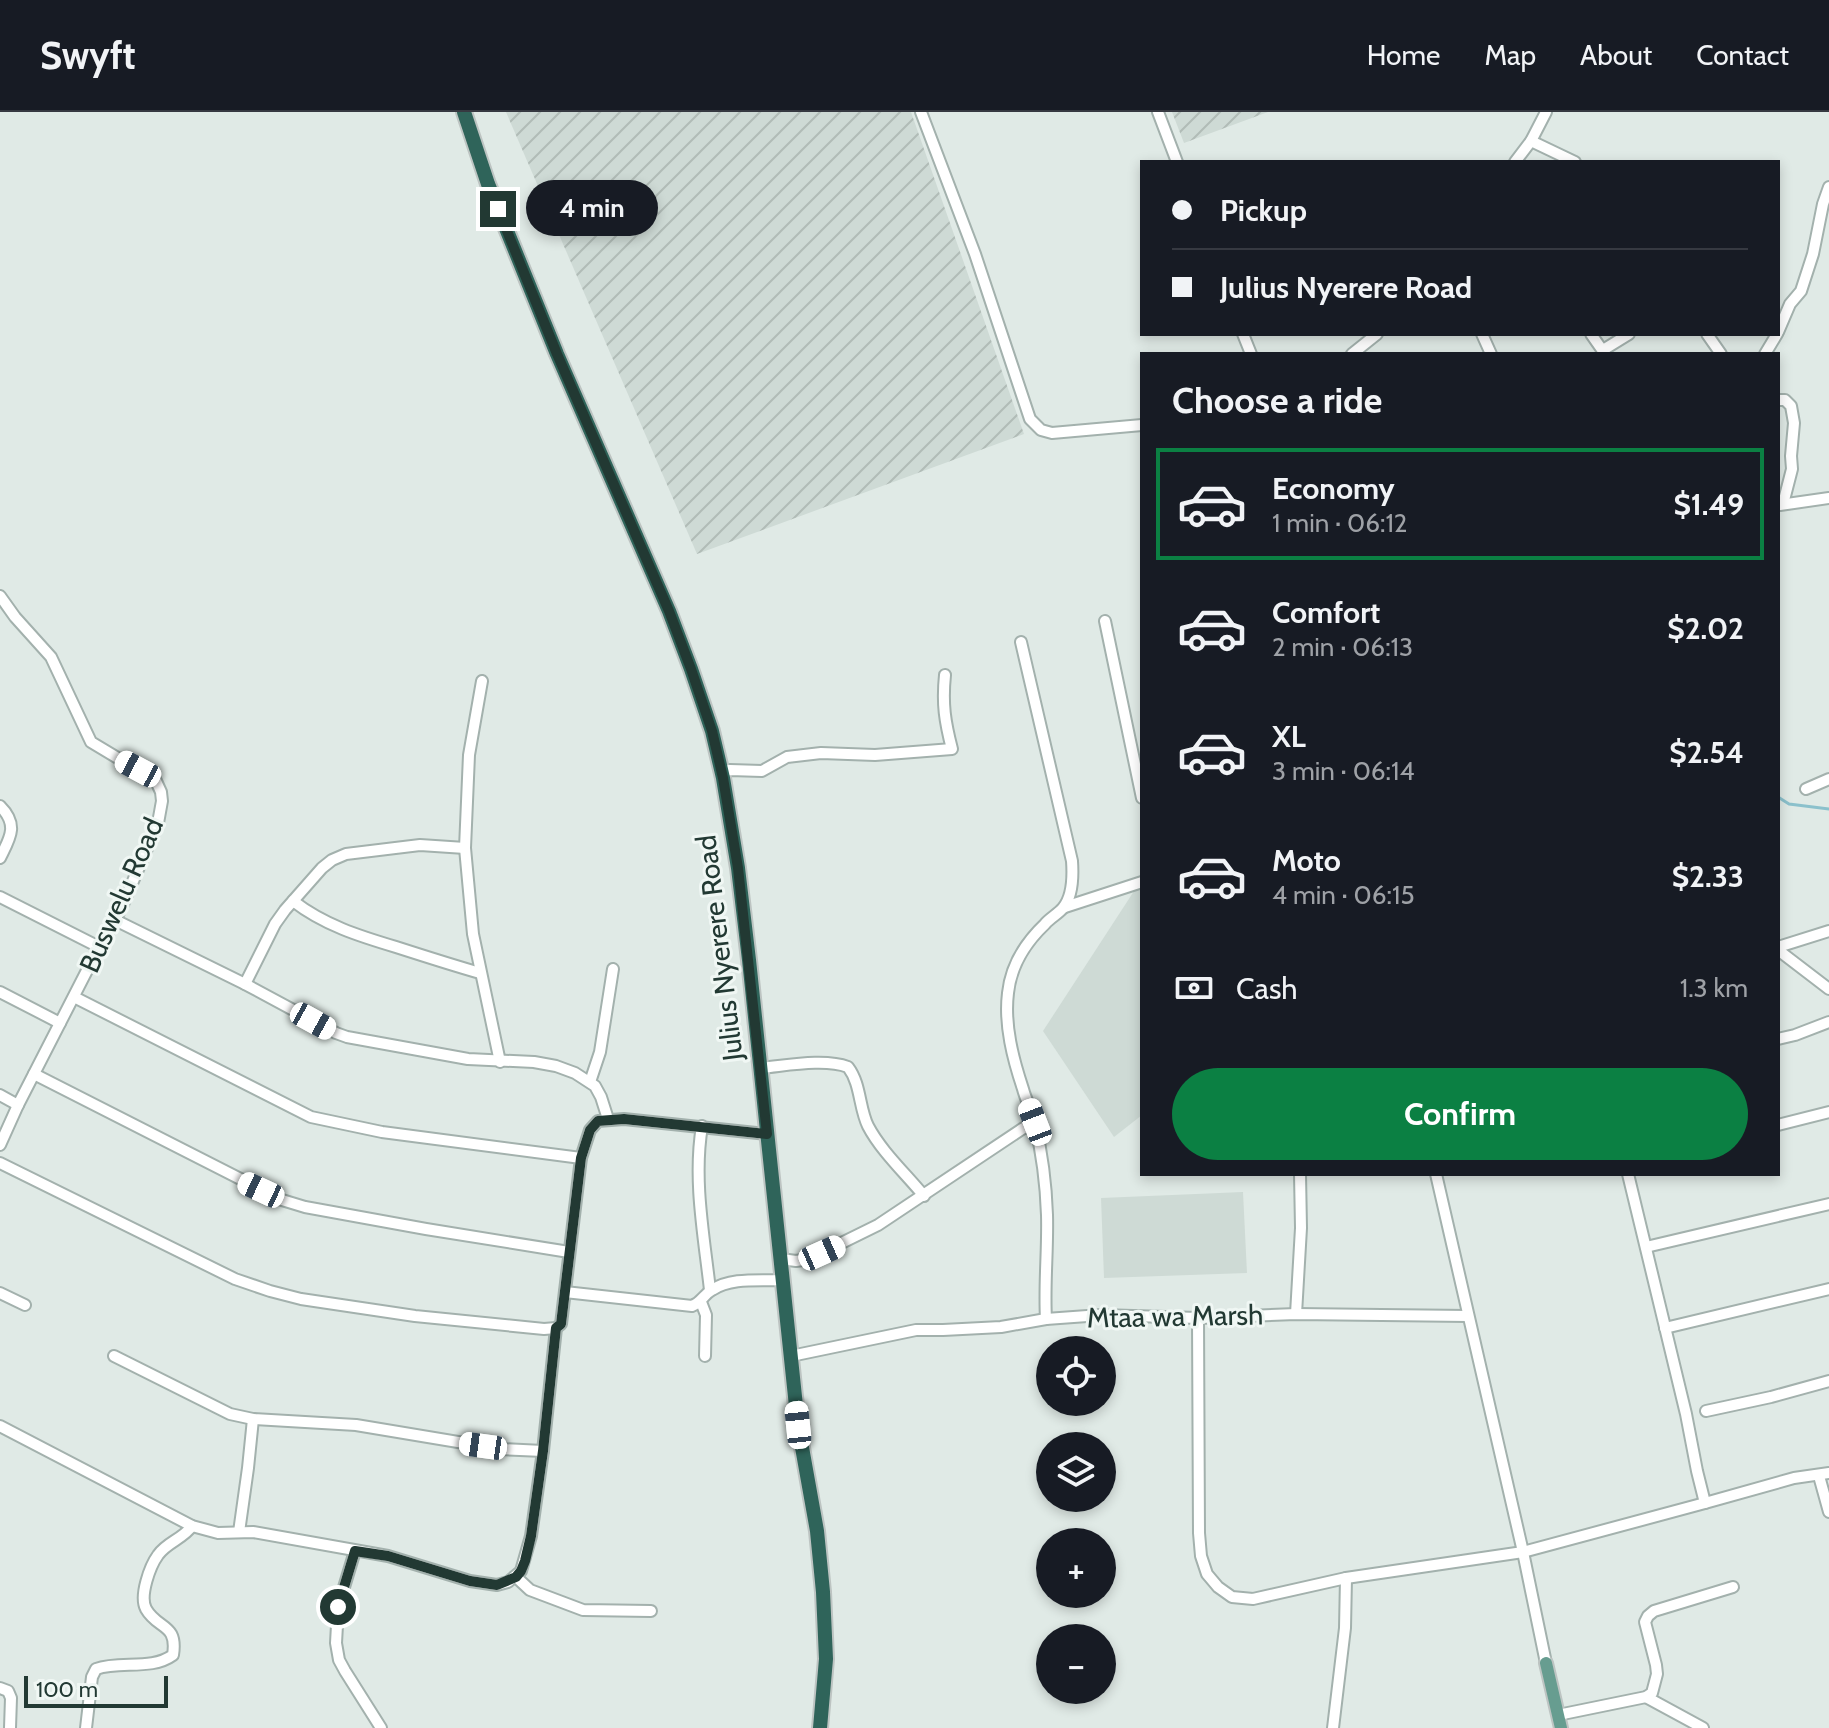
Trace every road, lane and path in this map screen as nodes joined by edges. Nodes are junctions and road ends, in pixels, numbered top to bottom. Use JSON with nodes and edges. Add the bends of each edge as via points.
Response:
{"nodes":[{"id":1,"x":464,"y":112,"type":"edge"},
{"id":2,"x":921,"y":112,"type":"edge"},
{"id":3,"x":1158,"y":112,"type":"edge"},
{"id":4,"x":1546,"y":112,"type":"edge"},
{"id":5,"x":1531,"y":141,"type":"junction"},
{"id":6,"x":1176,"y":160,"type":"edge"},
{"id":7,"x":1517,"y":160,"type":"edge"},
{"id":8,"x":1571,"y":160,"type":"edge"},
{"id":9,"x":1829,"y":187,"type":"edge"},
{"id":10,"x":1780,"y":326,"type":"edge"},
{"id":11,"x":1374,"y":336,"type":"edge"},
{"id":12,"x":1626,"y":336,"type":"edge"},
{"id":13,"x":1354,"y":352,"type":"edge"},
{"id":14,"x":1604,"y":352,"type":"edge"},
{"id":15,"x":1780,"y":400,"type":"edge"},
{"id":16,"x":1140,"y":425,"type":"edge"},
{"id":17,"x":1829,"y":498,"type":"edge"},
{"id":18,"x":1780,"y":504,"type":"edge"},
{"id":19,"x":0,"y":596,"type":"edge"},
{"id":20,"x":1105,"y":621,"type":"dead end"},
{"id":21,"x":1021,"y":642,"type":"dead end"},
{"id":22,"x":945,"y":675,"type":"dead end"},
{"id":23,"x":482,"y":681,"type":"dead end"},
{"id":24,"x":722,"y":771,"type":"junction"},
{"id":25,"x":1829,"y":779,"type":"edge"},
{"id":26,"x":1140,"y":788,"type":"edge"},
{"id":27,"x":1806,"y":789,"type":"dead end"},
{"id":28,"x":0,"y":806,"type":"edge"},
{"id":29,"x":465,"y":848,"type":"junction"},
{"id":30,"x":0,"y":858,"type":"edge"},
{"id":31,"x":1140,"y":883,"type":"edge"},
{"id":32,"x":0,"y":897,"type":"edge"},
{"id":33,"x":293,"y":901,"type":"junction"},
{"id":34,"x":1065,"y":907,"type":"junction"},
{"id":35,"x":115,"y":920,"type":"junction"},
{"id":36,"x":1829,"y":931,"type":"edge"},
{"id":37,"x":99,"y":947,"type":"junction"},
{"id":38,"x":1780,"y":947,"type":"edge"},
{"id":39,"x":1780,"y":950,"type":"edge"},
{"id":40,"x":613,"y":969,"type":"dead end"},
{"id":41,"x":480,"y":973,"type":"junction"},
{"id":42,"x":245,"y":984,"type":"junction"},
{"id":43,"x":1829,"y":989,"type":"edge"},
{"id":44,"x":0,"y":992,"type":"edge"},
{"id":45,"x":74,"y":997,"type":"junction"},
{"id":46,"x":1829,"y":1022,"type":"edge"},
{"id":47,"x":60,"y":1023,"type":"junction"},
{"id":48,"x":1780,"y":1038,"type":"edge"},
{"id":49,"x":500,"y":1062,"type":"junction"},
{"id":50,"x":760,"y":1068,"type":"junction"},
{"id":51,"x":34,"y":1074,"type":"junction"},
{"id":52,"x":590,"y":1082,"type":"junction"},
{"id":53,"x":0,"y":1095,"type":"edge"},
{"id":54,"x":18,"y":1105,"type":"junction"},
{"id":55,"x":1829,"y":1112,"type":"edge"},
{"id":56,"x":608,"y":1119,"type":"junction"},
{"id":57,"x":1035,"y":1122,"type":"junction"},
{"id":58,"x":1780,"y":1124,"type":"edge"},
{"id":59,"x":702,"y":1126,"type":"junction"},
{"id":60,"x":767,"y":1134,"type":"junction"},
{"id":61,"x":0,"y":1145,"type":"edge"},
{"id":62,"x":581,"y":1158,"type":"junction"},
{"id":63,"x":0,"y":1163,"type":"edge"},
{"id":64,"x":1300,"y":1176,"type":"edge"},
{"id":65,"x":1436,"y":1176,"type":"edge"},
{"id":66,"x":1628,"y":1176,"type":"edge"},
{"id":67,"x":924,"y":1196,"type":"junction"},
{"id":68,"x":1829,"y":1204,"type":"edge"},
{"id":69,"x":1646,"y":1247,"type":"junction"},
{"id":70,"x":569,"y":1252,"type":"junction"},
{"id":71,"x":781,"y":1259,"type":"junction"},
{"id":72,"x":782,"y":1280,"type":"junction"},
{"id":73,"x":1829,"y":1289,"type":"edge"},
{"id":74,"x":710,"y":1290,"type":"junction"},
{"id":75,"x":565,"y":1292,"type":"junction"},
{"id":76,"x":0,"y":1293,"type":"edge"},
{"id":77,"x":701,"y":1302,"type":"junction"},
{"id":78,"x":25,"y":1305,"type":"dead end"},
{"id":79,"x":1296,"y":1314,"type":"junction"},
{"id":80,"x":1468,"y":1316,"type":"junction"},
{"id":81,"x":1198,"y":1318,"type":"junction"},
{"id":82,"x":1046,"y":1319,"type":"junction"},
{"id":83,"x":556,"y":1328,"type":"junction"},
{"id":84,"x":1665,"y":1328,"type":"junction"},
{"id":85,"x":114,"y":1356,"type":"dead end"},
{"id":86,"x":705,"y":1356,"type":"dead end"},
{"id":87,"x":791,"y":1356,"type":"junction"},
{"id":88,"x":1829,"y":1381,"type":"edge"},
{"id":89,"x":1706,"y":1411,"type":"dead end"},
{"id":90,"x":253,"y":1419,"type":"junction"},
{"id":91,"x":0,"y":1426,"type":"edge"},
{"id":92,"x":543,"y":1451,"type":"junction"},
{"id":93,"x":1824,"y":1474,"type":"edge"},
{"id":94,"x":1705,"y":1503,"type":"junction"},
{"id":95,"x":1829,"y":1512,"type":"edge"},
{"id":96,"x":192,"y":1526,"type":"junction"},
{"id":97,"x":239,"y":1532,"type":"junction"},
{"id":98,"x":355,"y":1551,"type":"junction"},
{"id":99,"x":1523,"y":1552,"type":"junction"},
{"id":100,"x":516,"y":1577,"type":"junction"},
{"id":101,"x":1346,"y":1578,"type":"junction"},
{"id":102,"x":1733,"y":1587,"type":"dead end"},
{"id":103,"x":651,"y":1611,"type":"dead end"},
{"id":104,"x":1546,"y":1663,"type":"joint"},
{"id":105,"x":0,"y":1688,"type":"edge"},
{"id":106,"x":1646,"y":1697,"type":"junction"},
{"id":107,"x":1559,"y":1722,"type":"edge"},
{"id":108,"x":10,"y":1728,"type":"edge"},
{"id":109,"x":86,"y":1728,"type":"edge"},
{"id":110,"x":381,"y":1728,"type":"edge"},
{"id":111,"x":820,"y":1728,"type":"edge"},
{"id":112,"x":1333,"y":1728,"type":"edge"},
{"id":113,"x":1703,"y":1728,"type":"edge"}],
"edges":[{"from":1,"to":24,"type":"highway","name":"Julius Nyerere Road","via":[[557,354],[669,611]]},
{"from":2,"to":16,"type":"street","via":[[1030,419],[1052,433]]},
{"from":3,"to":6,"type":"street"},
{"from":4,"to":5,"type":"street"},
{"from":5,"to":7,"type":"street"},
{"from":5,"to":8,"type":"street"},
{"from":9,"to":10,"type":"street","via":[[1801,291]]},
{"from":11,"to":13,"type":"street"},
{"from":12,"to":14,"type":"street"},
{"from":15,"to":18,"type":"street","via":[[1791,406],[1794,423],[1792,469]]},
{"from":17,"to":18,"type":"street"},
{"from":19,"to":35,"type":"street","name":"Buswelu Road","via":[[51,657],[91,742],[149,775],[161,792],[158,823]]},
{"from":20,"to":26,"type":"street"},
{"from":21,"to":34,"type":"street","via":[[1072,861]]},
{"from":22,"to":24,"type":"street","via":[[944,719],[952,749],[821,753],[787,757],[762,771]]},
{"from":23,"to":29,"type":"street","via":[[469,755]]},
{"from":24,"to":50,"type":"highway","name":"Julius Nyerere Road"},
{"from":25,"to":27,"type":"street"},
{"from":28,"to":30,"type":"street","via":[[12,833]]},
{"from":29,"to":33,"type":"street","via":[[420,845],[346,854],[322,868]]},
{"from":29,"to":41,"type":"street"},
{"from":31,"to":34,"type":"street"},
{"from":32,"to":37,"type":"street"},
{"from":33,"to":41,"type":"street","via":[[330,924]]},
{"from":33,"to":42,"type":"street","via":[[275,924]]},
{"from":34,"to":57,"type":"street","via":[[1028,940],[1008,991],[1012,1049]]},
{"from":35,"to":37,"type":"street","name":"Buswelu Road"},
{"from":35,"to":42,"type":"street"},
{"from":36,"to":38,"type":"street"},
{"from":37,"to":45,"type":"street","name":"Buswelu Road"},
{"from":39,"to":43,"type":"street"},
{"from":40,"to":52,"type":"street"},
{"from":41,"to":49,"type":"street"},
{"from":42,"to":49,"type":"street","via":[[347,1037]]},
{"from":44,"to":47,"type":"street"},
{"from":45,"to":47,"type":"street","name":"Buswelu Road"},
{"from":45,"to":62,"type":"street","via":[[311,1117],[382,1132]]},
{"from":46,"to":48,"type":"street"},
{"from":47,"to":51,"type":"street","name":"Buswelu Road"},
{"from":49,"to":52,"type":"street","via":[[556,1066]]},
{"from":50,"to":60,"type":"highway","name":"Julius Nyerere Road"},
{"from":50,"to":67,"type":"street","via":[[848,1067],[867,1124]]},
{"from":51,"to":54,"type":"street","name":"Buswelu Road"},
{"from":51,"to":70,"type":"street","via":[[282,1200]]},
{"from":52,"to":56,"type":"street"},
{"from":53,"to":54,"type":"street"},
{"from":54,"to":61,"type":"street","name":"Buswelu Road"},
{"from":55,"to":58,"type":"street"},
{"from":56,"to":59,"type":"street"},
{"from":56,"to":62,"type":"street","via":[[590,1130]]},
{"from":57,"to":67,"type":"street"},
{"from":57,"to":82,"type":"street","via":[[1047,1212]]},
{"from":59,"to":60,"type":"street"},
{"from":59,"to":74,"type":"street","via":[[698,1175]]},
{"from":60,"to":71,"type":"highway","name":"Julius Nyerere Road"},
{"from":62,"to":70,"type":"street"},
{"from":63,"to":83,"type":"street","via":[[235,1279],[270,1291],[415,1316]]},
{"from":64,"to":79,"type":"street"},
{"from":65,"to":80,"type":"street"},
{"from":66,"to":69,"type":"street"},
{"from":67,"to":71,"type":"street","via":[[809,1259]]},
{"from":68,"to":69,"type":"street"},
{"from":69,"to":84,"type":"street"},
{"from":70,"to":75,"type":"street"},
{"from":71,"to":72,"type":"highway","name":"Julius Nyerere Road"},
{"from":72,"to":74,"type":"street","via":[[728,1283]]},
{"from":72,"to":87,"type":"highway","name":"Julius Nyerere Road"},
{"from":73,"to":84,"type":"street"},
{"from":74,"to":77,"type":"street"},
{"from":75,"to":77,"type":"street","via":[[680,1306]]},
{"from":75,"to":83,"type":"street"},
{"from":76,"to":78,"type":"street"},
{"from":77,"to":86,"type":"street","via":[[706,1315]]},
{"from":79,"to":80,"type":"street","name":"Mtaa wa Marsh"},
{"from":79,"to":81,"type":"street","name":"Mtaa wa Marsh"},
{"from":80,"to":99,"type":"street"},
{"from":81,"to":82,"type":"street","name":"Mtaa wa Marsh"},
{"from":81,"to":101,"type":"street","via":[[1199,1533],[1207,1574],[1232,1597],[1253,1599]]},
{"from":82,"to":87,"type":"street","name":"Mtaa wa Marsh","via":[[1001,1327],[916,1330]]},
{"from":83,"to":92,"type":"street"},
{"from":84,"to":94,"type":"street"},
{"from":85,"to":90,"type":"street","via":[[221,1410]]},
{"from":87,"to":111,"type":"highway","name":"Julius Nyerere Road","via":[[823,1592],[826,1659]]},
{"from":88,"to":89,"type":"street"},
{"from":90,"to":92,"type":"street","via":[[356,1425]]},
{"from":90,"to":97,"type":"street"},
{"from":91,"to":96,"type":"street"},
{"from":92,"to":100,"type":"street","via":[[531,1536]]},
{"from":93,"to":94,"type":"street"},
{"from":93,"to":95,"type":"street"},
{"from":94,"to":99,"type":"street"},
{"from":96,"to":97,"type":"street"},
{"from":96,"to":109,"type":"street","via":[[156,1557],[144,1595],[147,1611],[171,1632],[173,1655],[165,1661],[96,1669]]},
{"from":97,"to":98,"type":"street"},
{"from":98,"to":100,"type":"street","via":[[470,1581],[497,1585]]},
{"from":98,"to":110,"type":"street","via":[[338,1607],[336,1643],[339,1660]]},
{"from":99,"to":101,"type":"street"},
{"from":99,"to":104,"type":"street"},
{"from":100,"to":103,"type":"street","via":[[530,1590],[583,1610]]},
{"from":101,"to":112,"type":"street"},
{"from":102,"to":106,"type":"street","via":[[1648,1616],[1657,1674]]},
{"from":104,"to":107,"type":"main road"},
{"from":105,"to":108,"type":"street","via":[[11,1698]]},
{"from":106,"to":107,"type":"street"},
{"from":106,"to":113,"type":"street"}]}
